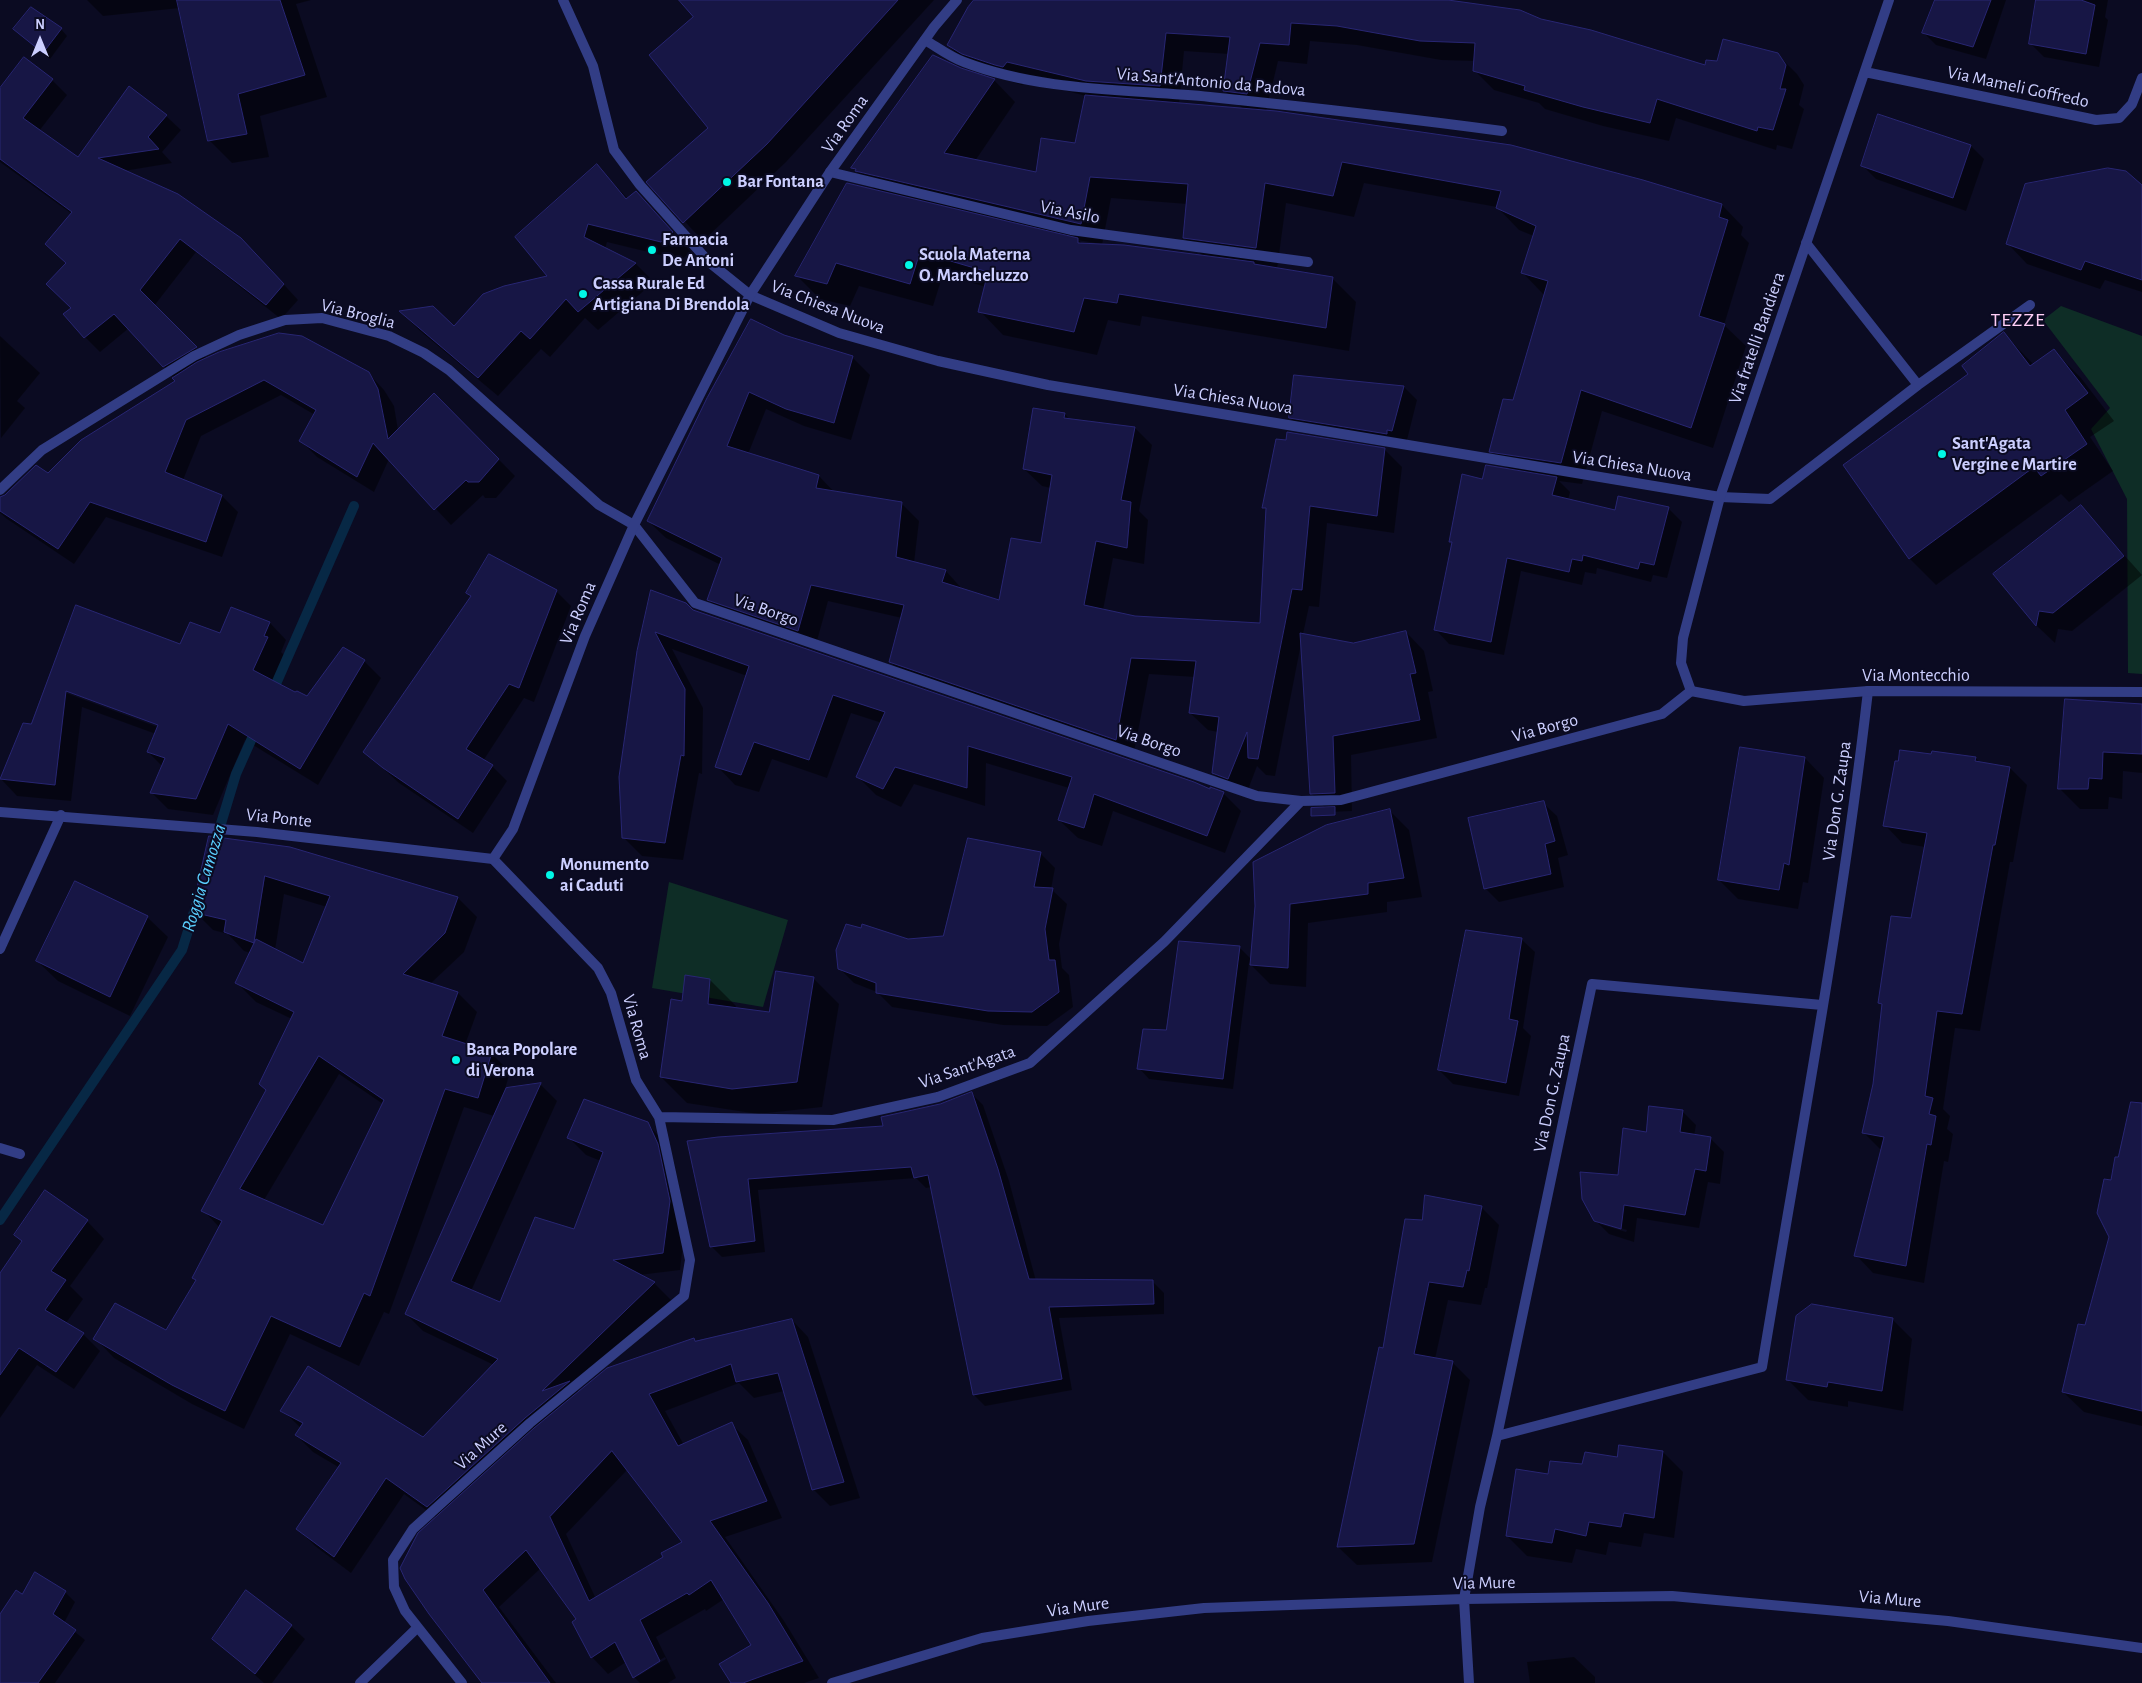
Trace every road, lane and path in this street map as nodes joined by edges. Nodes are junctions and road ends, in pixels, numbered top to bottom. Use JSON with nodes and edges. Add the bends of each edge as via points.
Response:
{"nodes":[{"id":1,"x":563,"y":0,"type":"edge"},
{"id":2,"x":957,"y":0,"type":"edge"},
{"id":3,"x":1889,"y":0,"type":"edge"},
{"id":4,"x":925,"y":40,"type":"junction"},
{"id":5,"x":1864,"y":72,"type":"junction"},
{"id":6,"x":2142,"y":78,"type":"edge"},
{"id":7,"x":1502,"y":131,"type":"dead end"},
{"id":8,"x":830,"y":172,"type":"junction"},
{"id":9,"x":1806,"y":243,"type":"junction"},
{"id":10,"x":1308,"y":262,"type":"dead end"},
{"id":11,"x":750,"y":295,"type":"junction"},
{"id":12,"x":2030,"y":305,"type":"dead end"},
{"id":13,"x":1918,"y":385,"type":"junction"},
{"id":14,"x":0,"y":490,"type":"edge"},
{"id":15,"x":1720,"y":497,"type":"junction"},
{"id":16,"x":634,"y":525,"type":"junction"},
{"id":17,"x":1691,"y":691,"type":"junction"},
{"id":18,"x":1868,"y":691,"type":"junction"},
{"id":19,"x":2142,"y":692,"type":"edge"},
{"id":20,"x":1301,"y":801,"type":"junction"},
{"id":21,"x":0,"y":812,"type":"edge"},
{"id":22,"x":61,"y":815,"type":"junction"},
{"id":23,"x":493,"y":859,"type":"junction"},
{"id":24,"x":0,"y":949,"type":"edge"},
{"id":25,"x":1822,"y":1005,"type":"junction"},
{"id":26,"x":659,"y":1117,"type":"junction"},
{"id":27,"x":0,"y":1148,"type":"edge"},
{"id":28,"x":20,"y":1154,"type":"dead end"},
{"id":29,"x":690,"y":1260,"type":"joint"},
{"id":30,"x":1498,"y":1436,"type":"junction"},
{"id":31,"x":1464,"y":1599,"type":"junction"},
{"id":32,"x":417,"y":1628,"type":"junction"},
{"id":33,"x":2142,"y":1648,"type":"edge"},
{"id":34,"x":360,"y":1683,"type":"edge"},
{"id":35,"x":462,"y":1683,"type":"edge"},
{"id":36,"x":832,"y":1683,"type":"edge"},
{"id":37,"x":1469,"y":1683,"type":"edge"}],
"edges":[{"from":1,"to":11,"type":"street","name":"Via Chiesa Nuova","via":[[593,66],[614,150],[640,185],[709,262]]},
{"from":2,"to":4,"type":"street","name":"Via Roma"},
{"from":3,"to":5,"type":"street","name":"Via fratelli Bandiera"},
{"from":4,"to":7,"type":"street","name":"Via Sant'Antonio da Padova","via":[[962,62],[1010,77],[1078,88],[1151,91],[1370,113]]},
{"from":4,"to":8,"type":"street","name":"Via Roma"},
{"from":5,"to":6,"type":"street","name":"Via Mameli Goffredo","via":[[2096,120],[2119,118],[2132,104]]},
{"from":5,"to":9,"type":"street","name":"Via fratelli Bandiera"},
{"from":8,"to":10,"type":"street","name":"Via Asilo","via":[[1071,230]]},
{"from":8,"to":11,"type":"street","name":"Via Roma"},
{"from":9,"to":13,"type":"street"},
{"from":9,"to":15,"type":"street","name":"Via fratelli Bandiera"},
{"from":11,"to":15,"type":"street","name":"Via Chiesa Nuova","via":[[839,333],[938,362],[1048,385]]},
{"from":11,"to":16,"type":"street","name":"Via Roma"},
{"from":12,"to":13,"type":"street","name":"Via Chiesa Nuova"},
{"from":13,"to":15,"type":"street","name":"Via Chiesa Nuova","via":[[1770,499]]},
{"from":14,"to":16,"type":"street","name":"Via Broglia","via":[[42,450],[194,356],[239,335],[285,320],[322,318],[390,336],[424,353],[448,370],[599,505]]},
{"from":15,"to":17,"type":"street","name":"Via fratelli Bandiera","via":[[1683,638],[1681,663]]},
{"from":16,"to":20,"type":"street","name":"Via Borgo","via":[[695,603],[1257,796]]},
{"from":16,"to":23,"type":"street","name":"Via Roma","via":[[585,636],[513,829]]},
{"from":17,"to":18,"type":"street","name":"Via Montecchio","via":[[1744,701]]},
{"from":17,"to":20,"type":"street","name":"Via Borgo","via":[[1662,714],[1341,800]]},
{"from":18,"to":19,"type":"street","name":"Via Montecchio"},
{"from":18,"to":25,"type":"street","name":"Via Don G. Zaupa","via":[[1858,777]]},
{"from":20,"to":26,"type":"street","name":"Via Sant'Agata","via":[[1164,942],[1030,1063],[938,1097],[833,1120]]},
{"from":21,"to":22,"type":"street","name":"Via Ponte"},
{"from":22,"to":23,"type":"street","name":"Via Ponte","via":[[257,832]]},
{"from":22,"to":24,"type":"street"},
{"from":23,"to":26,"type":"street","name":"Via Roma","via":[[598,968],[611,993],[636,1080]]},
{"from":25,"to":30,"type":"street","name":"Via Don G. Zaupa","via":[[1762,1367]]},
{"from":25,"to":30,"type":"street","name":"Via Don G. Zaupa","via":[[1592,984]]},
{"from":26,"to":29,"type":"street","name":"Via Roma"},
{"from":27,"to":28,"type":"street"},
{"from":29,"to":32,"type":"street","name":"Via Mure","via":[[684,1296],[530,1423],[413,1529],[393,1560],[394,1587]]},
{"from":30,"to":31,"type":"street","name":"Via Don G. Zaupa","via":[[1480,1507]]},
{"from":31,"to":33,"type":"street","name":"Via Mure","via":[[1672,1596],[1948,1621]]},
{"from":31,"to":36,"type":"street","name":"Via Mure","via":[[1204,1608],[1088,1621],[982,1638]]},
{"from":31,"to":37,"type":"street","name":"Via Don G. Zaupa"},
{"from":32,"to":34,"type":"street"},
{"from":32,"to":35,"type":"street","name":"Via Mure"}]}
